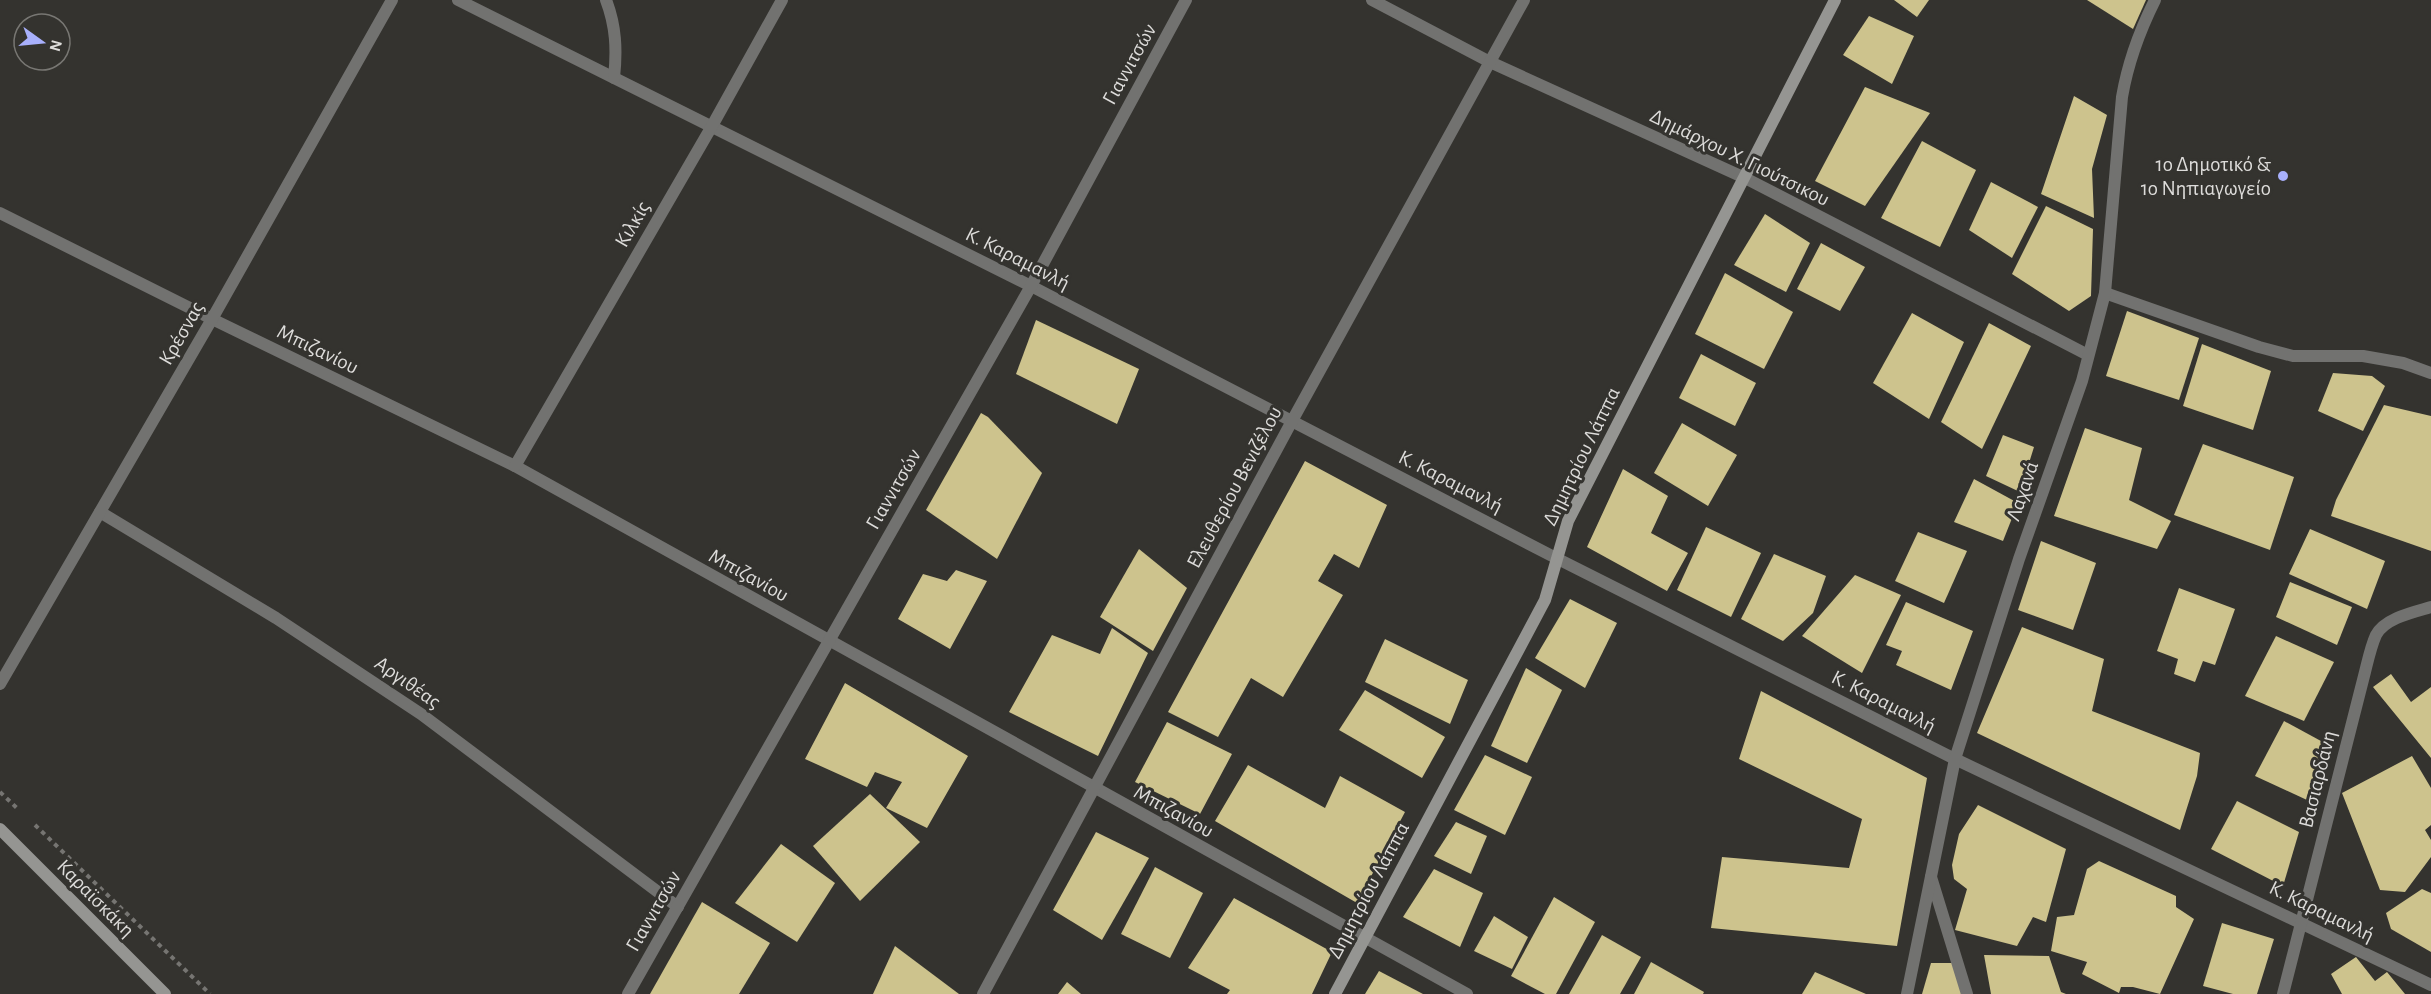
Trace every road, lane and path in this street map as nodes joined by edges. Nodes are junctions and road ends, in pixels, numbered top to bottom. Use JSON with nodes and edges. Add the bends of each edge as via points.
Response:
{"nodes":[{"id":1,"x":392,"y":0,"type":"edge"},
{"id":2,"x":458,"y":0,"type":"edge"},
{"id":3,"x":606,"y":0,"type":"edge"},
{"id":4,"x":782,"y":0,"type":"edge"},
{"id":5,"x":1186,"y":0,"type":"edge"},
{"id":6,"x":1372,"y":0,"type":"edge"},
{"id":7,"x":1524,"y":0,"type":"edge"},
{"id":8,"x":1835,"y":0,"type":"edge"},
{"id":9,"x":2155,"y":0,"type":"edge"},
{"id":10,"x":1490,"y":62,"type":"junction"},
{"id":11,"x":614,"y":78,"type":"junction"},
{"id":12,"x":712,"y":126,"type":"junction"},
{"id":13,"x":1745,"y":178,"type":"junction"},
{"id":14,"x":0,"y":213,"type":"edge"},
{"id":15,"x":1031,"y":286,"type":"junction"},
{"id":16,"x":2105,"y":293,"type":"junction"},
{"id":17,"x":212,"y":320,"type":"junction"},
{"id":18,"x":2088,"y":355,"type":"junction"},
{"id":19,"x":2431,"y":373,"type":"edge"},
{"id":20,"x":1292,"y":421,"type":"junction"},
{"id":21,"x":515,"y":466,"type":"junction"},
{"id":22,"x":100,"y":512,"type":"junction"},
{"id":23,"x":1556,"y":558,"type":"junction"},
{"id":24,"x":2431,"y":607,"type":"edge"},
{"id":25,"x":829,"y":641,"type":"junction"},
{"id":26,"x":0,"y":684,"type":"edge"},
{"id":27,"x":1955,"y":759,"type":"junction"},
{"id":28,"x":1094,"y":789,"type":"junction"},
{"id":29,"x":0,"y":792,"type":"edge"},
{"id":30,"x":25,"y":816,"type":"dead end"},
{"id":31,"x":34,"y":824,"type":"dead end"},
{"id":32,"x":0,"y":829,"type":"edge"},
{"id":33,"x":1931,"y":875,"type":"junction"},
{"id":34,"x":678,"y":906,"type":"junction"},
{"id":35,"x":2301,"y":922,"type":"junction"},
{"id":36,"x":1365,"y":938,"type":"junction"},
{"id":37,"x":2431,"y":985,"type":"edge"},
{"id":38,"x":165,"y":994,"type":"edge"},
{"id":39,"x":210,"y":994,"type":"edge"},
{"id":40,"x":628,"y":994,"type":"edge"},
{"id":41,"x":983,"y":994,"type":"edge"},
{"id":42,"x":1335,"y":994,"type":"edge"},
{"id":43,"x":1467,"y":994,"type":"edge"},
{"id":44,"x":1907,"y":994,"type":"edge"},
{"id":45,"x":1967,"y":994,"type":"edge"},
{"id":46,"x":2283,"y":994,"type":"edge"}],
"edges":[{"from":1,"to":17,"type":"street","name":"Κρέσνας"},
{"from":2,"to":11,"type":"street","name":"Κ. Καραμανλή"},
{"from":3,"to":11,"type":"street","via":[[616,34]]},
{"from":4,"to":12,"type":"street","name":"Κιλκίς"},
{"from":5,"to":15,"type":"street","name":"Γιαννιτσών"},
{"from":6,"to":10,"type":"street","name":"Δημάρχου Χ. Γιούτσικου"},
{"from":7,"to":10,"type":"street","name":"Ελευθερίου Βενιζέλου"},
{"from":8,"to":13,"type":"street","name":"Δημητρίου Λάππα"},
{"from":9,"to":16,"type":"street","name":"Λαχανά","via":[[2127,67]]},
{"from":10,"to":13,"type":"street","name":"Δημάρχου Χ. Γιούτσικου"},
{"from":10,"to":20,"type":"street","name":"Ελευθερίου Βενιζέλου"},
{"from":11,"to":12,"type":"street","name":"Κ. Καραμανλή"},
{"from":12,"to":15,"type":"street","name":"Κ. Καραμανλή"},
{"from":12,"to":21,"type":"street","name":"Κιλκίς"},
{"from":13,"to":18,"type":"street","name":"Δημάρχου Χ. Γιούτσικου"},
{"from":13,"to":23,"type":"street","name":"Δημητρίου Λάππα","via":[[1568,521]]},
{"from":14,"to":17,"type":"street","name":"Μπιζανίου"},
{"from":15,"to":20,"type":"street","name":"Κ. Καραμανλή"},
{"from":15,"to":25,"type":"street","name":"Γιαννιτσών"},
{"from":16,"to":18,"type":"street","name":"Λαχανά"},
{"from":16,"to":19,"type":"street","via":[[2293,356],[2363,356]]},
{"from":17,"to":21,"type":"street","name":"Μπιζανίου"},
{"from":17,"to":22,"type":"street","name":"Κρέσνας"},
{"from":18,"to":27,"type":"street","name":"Λαχανά"},
{"from":20,"to":23,"type":"street","name":"Κ. Καραμανλή"},
{"from":20,"to":28,"type":"street","name":"Ελευθερίου Βενιζέλου"},
{"from":21,"to":25,"type":"street","name":"Μπιζανίου"},
{"from":22,"to":26,"type":"street","name":"Κρέσνας"},
{"from":22,"to":34,"type":"street","name":"Αργιθέας","via":[[276,618],[421,714]]},
{"from":23,"to":27,"type":"street","name":"Κ. Καραμανλή"},
{"from":23,"to":36,"type":"street","name":"Δημητρίου Λάππα","via":[[1545,600]]},
{"from":24,"to":35,"type":"street","name":"Βασιαρδάνη","via":[[2390,622],[2376,634]]},
{"from":25,"to":28,"type":"street","name":"Μπιζανίου"},
{"from":25,"to":34,"type":"street","name":"Γιαννιτσών"},
{"from":27,"to":33,"type":"street","name":"Λαχανά"},
{"from":27,"to":35,"type":"street","name":"Κ. Καραμανλή"},
{"from":28,"to":36,"type":"street","name":"Μπιζανίου"},
{"from":28,"to":41,"type":"street","name":"Ελευθερίου Βενιζέλου"},
{"from":29,"to":30,"type":"path"},
{"from":31,"to":39,"type":"path"},
{"from":32,"to":38,"type":"street","name":"Καραϊσκάκη"},
{"from":33,"to":44,"type":"street","name":"Λαχανά"},
{"from":33,"to":45,"type":"street"},
{"from":34,"to":40,"type":"street","name":"Γιαννιτσών"},
{"from":35,"to":37,"type":"street","name":"Κ. Καραμανλή"},
{"from":35,"to":46,"type":"street","name":"Βασιαρδάνη"},
{"from":36,"to":42,"type":"street","name":"Δημητρίου Λάππα"},
{"from":36,"to":43,"type":"street","name":"Μπιζανίου"}]}
